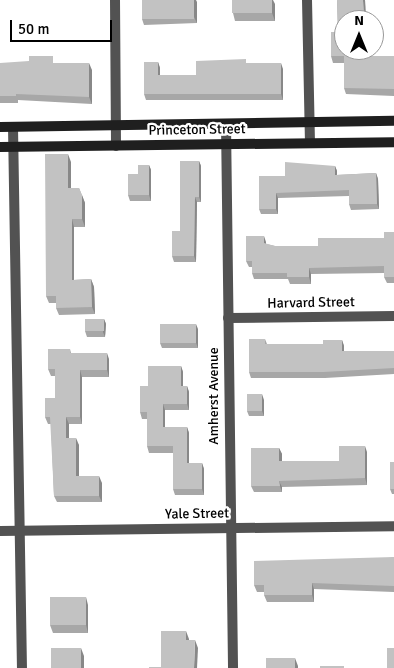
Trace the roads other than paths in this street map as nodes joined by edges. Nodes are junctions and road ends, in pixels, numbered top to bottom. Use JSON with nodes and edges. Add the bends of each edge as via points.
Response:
{"nodes":[{"id":1,"x":115,"y":0,"type":"edge"},
{"id":2,"x":307,"y":0,"type":"edge"},
{"id":3,"x":394,"y":121,"type":"edge"},
{"id":4,"x":309,"y":122,"type":"junction"},
{"id":5,"x":226,"y":124,"type":"junction"},
{"id":6,"x":116,"y":125,"type":"junction"},
{"id":7,"x":13,"y":126,"type":"junction"},
{"id":8,"x":0,"y":127,"type":"edge"},
{"id":9,"x":394,"y":142,"type":"edge"},
{"id":10,"x":310,"y":143,"type":"junction"},
{"id":11,"x":226,"y":144,"type":"junction"},
{"id":12,"x":116,"y":146,"type":"junction"},
{"id":13,"x":0,"y":147,"type":"edge"},
{"id":14,"x":13,"y":147,"type":"junction"},
{"id":15,"x":394,"y":316,"type":"edge"},
{"id":16,"x":228,"y":318,"type":"junction"},
{"id":17,"x":394,"y":526,"type":"edge"},
{"id":18,"x":229,"y":527,"type":"junction"},
{"id":19,"x":0,"y":531,"type":"edge"},
{"id":20,"x":20,"y":531,"type":"junction"},
{"id":21,"x":22,"y":668,"type":"edge"},
{"id":22,"x":233,"y":668,"type":"edge"}],
"edges":[{"from":1,"to":6,"type":"street"},
{"from":2,"to":4,"type":"street"},
{"from":3,"to":4,"type":"main road","name":"Princeton Street"},
{"from":4,"to":5,"type":"main road","name":"Princeton Street"},
{"from":4,"to":10,"type":"street"},
{"from":5,"to":6,"type":"main road","name":"Princeton Street"},
{"from":5,"to":11,"type":"street","name":"Amherst Avenue"},
{"from":6,"to":7,"type":"main road","name":"Princeton Street"},
{"from":6,"to":12,"type":"street"},
{"from":7,"to":8,"type":"main road","name":"Princeton Street"},
{"from":7,"to":14,"type":"street"},
{"from":9,"to":10,"type":"main road","name":"Princeton Street"},
{"from":10,"to":11,"type":"main road","name":"Princeton Street"},
{"from":11,"to":12,"type":"main road","name":"Princeton Street"},
{"from":11,"to":16,"type":"street","name":"Amherst Avenue"},
{"from":12,"to":14,"type":"main road","name":"Princeton Street"},
{"from":13,"to":14,"type":"main road","name":"Princeton Street"},
{"from":14,"to":20,"type":"street"},
{"from":15,"to":16,"type":"street","name":"Harvard Street"},
{"from":16,"to":18,"type":"street","name":"Amherst Avenue"},
{"from":17,"to":18,"type":"street","name":"Yale Street"},
{"from":18,"to":20,"type":"street","name":"Yale Street"},
{"from":18,"to":22,"type":"street","name":"Amherst Avenue"},
{"from":19,"to":20,"type":"street","name":"Yale Street"},
{"from":20,"to":21,"type":"street"}]}
